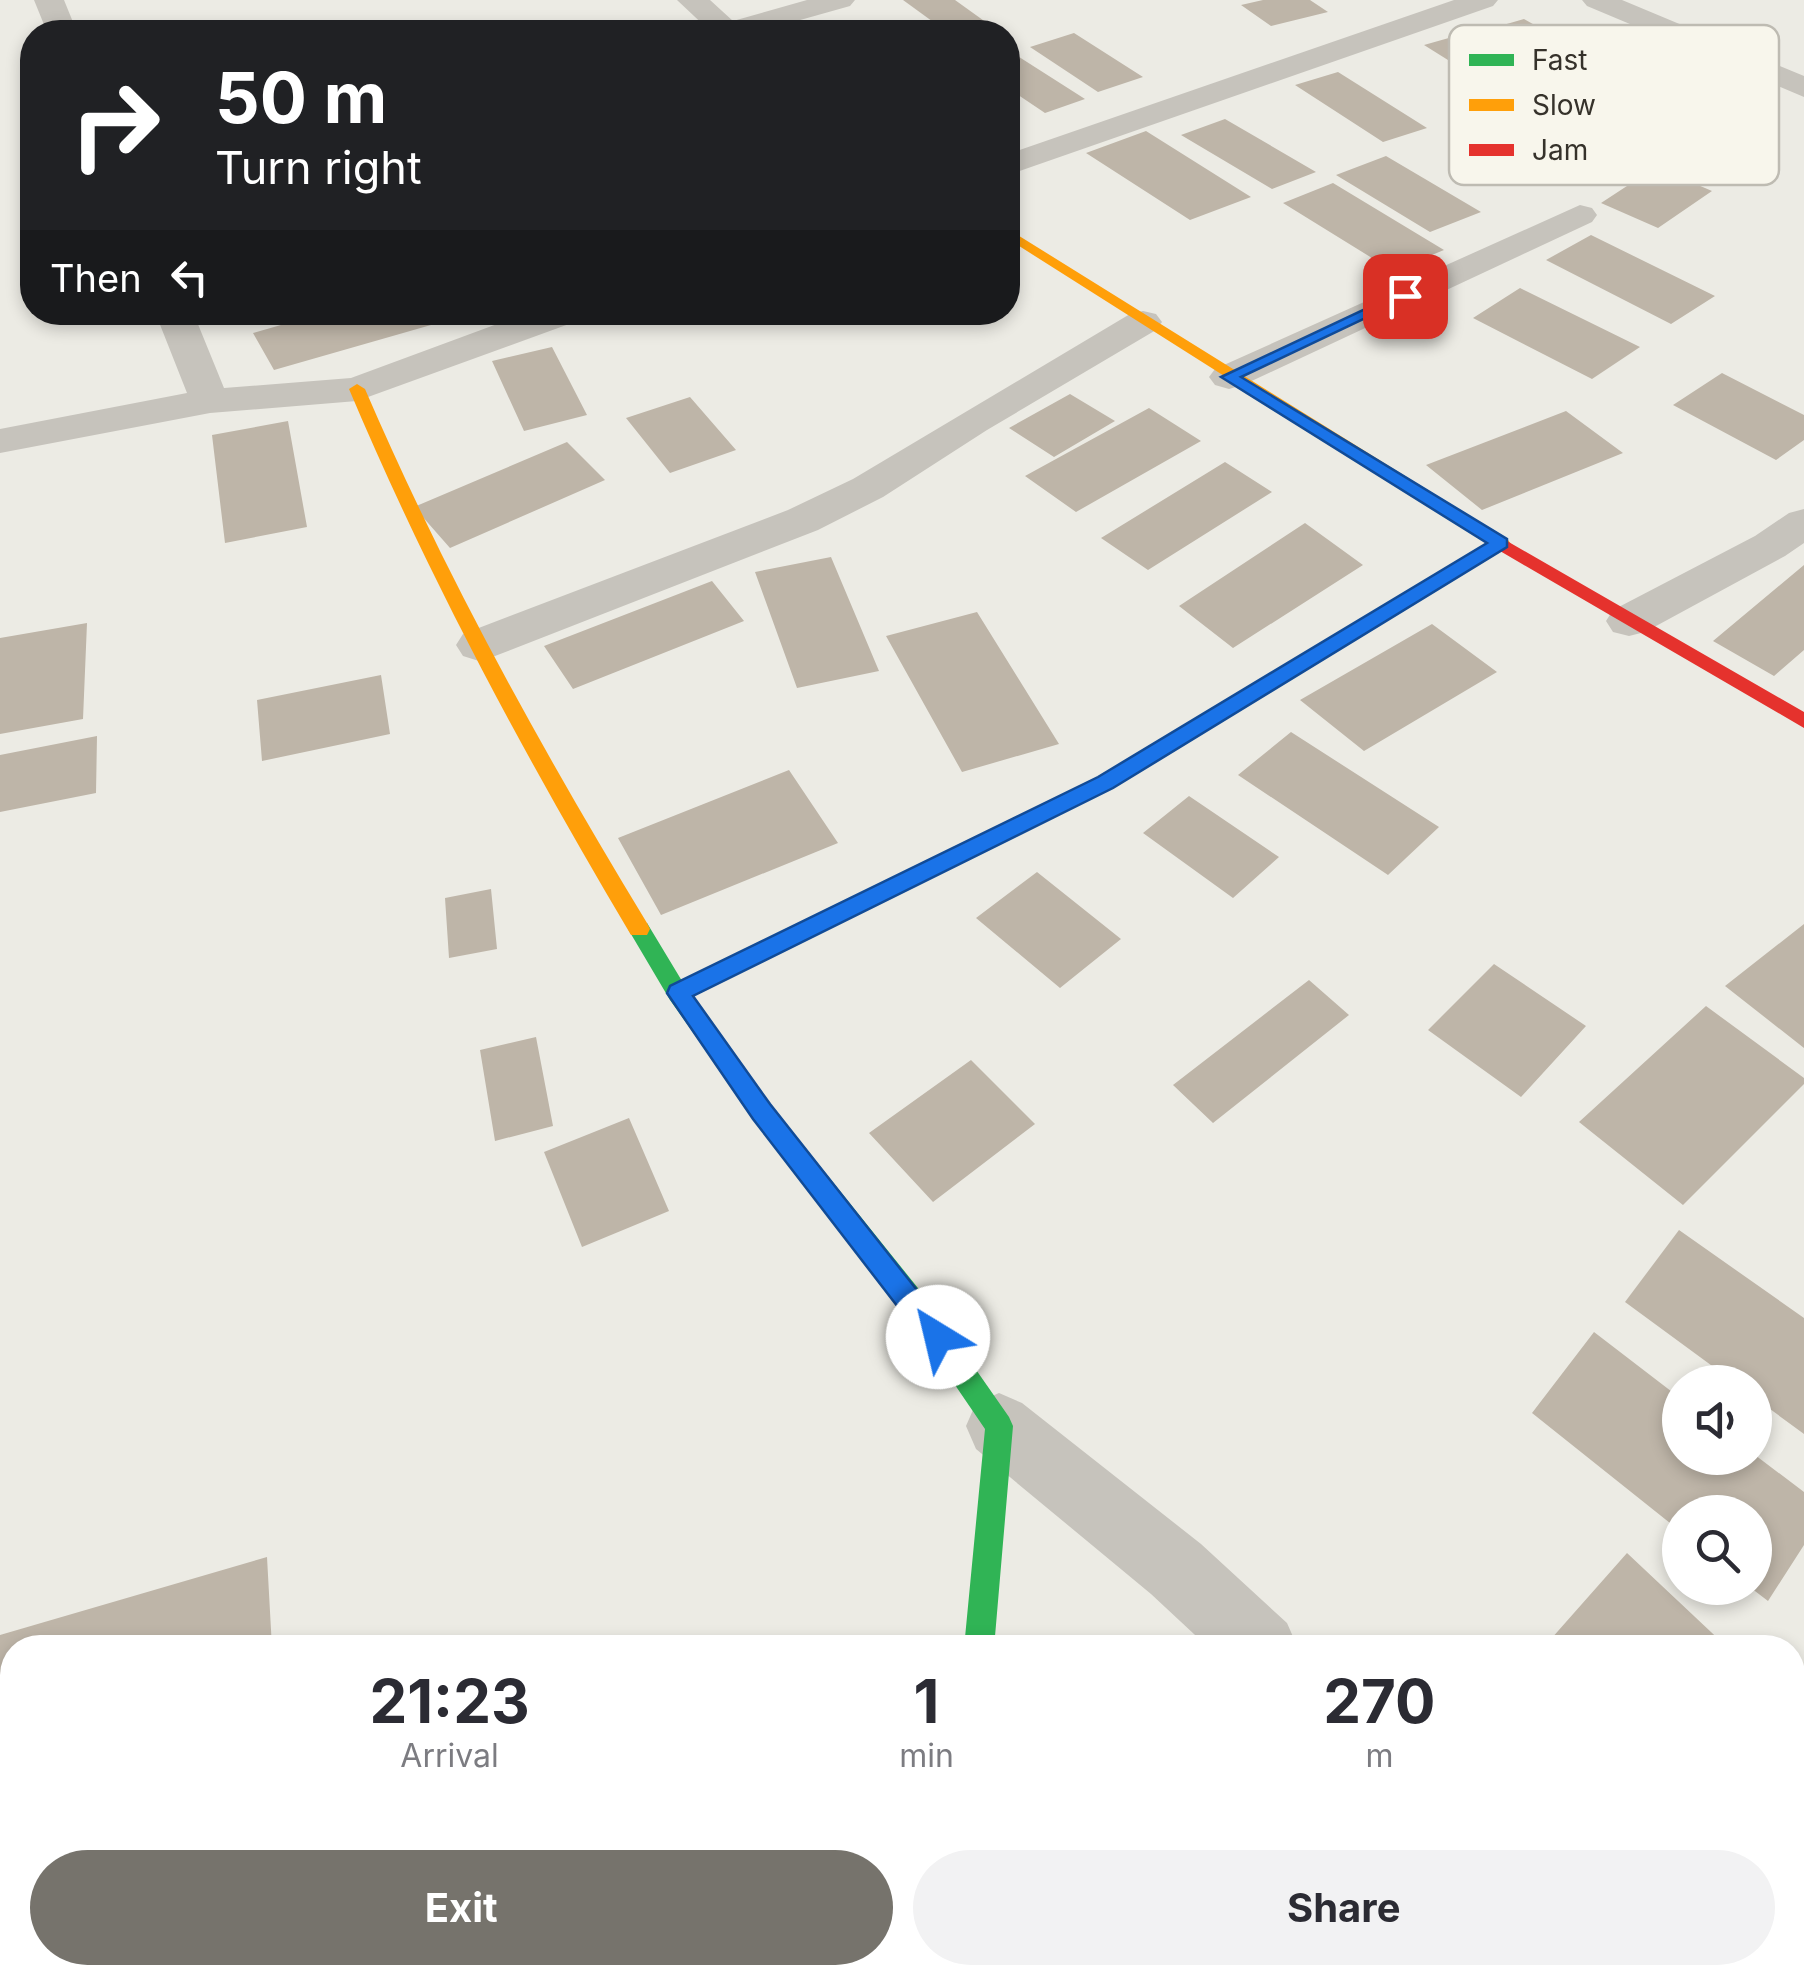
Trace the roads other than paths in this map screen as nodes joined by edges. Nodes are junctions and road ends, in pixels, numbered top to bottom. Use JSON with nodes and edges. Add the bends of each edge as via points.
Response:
{"nodes":[{"id":1,"x":692,"y":0,"type":"edge"},
{"id":2,"x":840,"y":0,"type":"edge"},
{"id":3,"x":1483,"y":0,"type":"edge"},
{"id":4,"x":1596,"y":0,"type":"edge"},
{"id":5,"x":714,"y":20,"type":"edge"},
{"id":6,"x":770,"y":20,"type":"edge"},
{"id":7,"x":1655,"y":25,"type":"edge"},
{"id":8,"x":1779,"y":77,"type":"edge"},
{"id":9,"x":1804,"y":88,"type":"edge"},
{"id":10,"x":1020,"y":161,"type":"edge"},
{"id":11,"x":1580,"y":215,"type":"dead end"},
{"id":12,"x":1020,"y":241,"type":"edge"},
{"id":13,"x":1143,"y":322,"type":"junction"},
{"id":14,"x":179,"y":325,"type":"edge"},
{"id":15,"x":531,"y":325,"type":"edge"},
{"id":16,"x":1229,"y":377,"type":"junction"},
{"id":17,"x":356,"y":389,"type":"junction"},
{"id":18,"x":210,"y":402,"type":"junction"},
{"id":19,"x":0,"y":441,"type":"edge"},
{"id":20,"x":1804,"y":523,"type":"edge"},
{"id":21,"x":1500,"y":543,"type":"junction"},
{"id":22,"x":1629,"y":621,"type":"junction"},
{"id":23,"x":479,"y":645,"type":"junction"},
{"id":24,"x":1804,"y":721,"type":"edge"},
{"id":25,"x":678,"y":993,"type":"junction"},
{"id":26,"x":999,"y":1426,"type":"junction"},
{"id":27,"x":980,"y":1635,"type":"edge"},
{"id":28,"x":1248,"y":1635,"type":"edge"}],
"edges":[{"from":1,"to":5,"type":"street"},
{"from":2,"to":6,"type":"street"},
{"from":3,"to":10,"type":"street"},
{"from":4,"to":7,"type":"street"},
{"from":8,"to":9,"type":"street"},
{"from":11,"to":16,"type":"street"},
{"from":12,"to":13,"type":"street"},
{"from":13,"to":16,"type":"street"},
{"from":13,"to":23,"type":"street","via":[[868,488],[803,520]]},
{"from":14,"to":18,"type":"street"},
{"from":15,"to":17,"type":"street"},
{"from":16,"to":21,"type":"street"},
{"from":17,"to":18,"type":"street"},
{"from":17,"to":23,"type":"street"},
{"from":18,"to":19,"type":"street"},
{"from":20,"to":22,"type":"street"},
{"from":21,"to":22,"type":"street"},
{"from":21,"to":25,"type":"street","via":[[1105,783]]},
{"from":22,"to":24,"type":"street"},
{"from":23,"to":25,"type":"street","via":[[538,764]]},
{"from":25,"to":26,"type":"street"},
{"from":26,"to":27,"type":"street"},
{"from":26,"to":28,"type":"street"}]}
